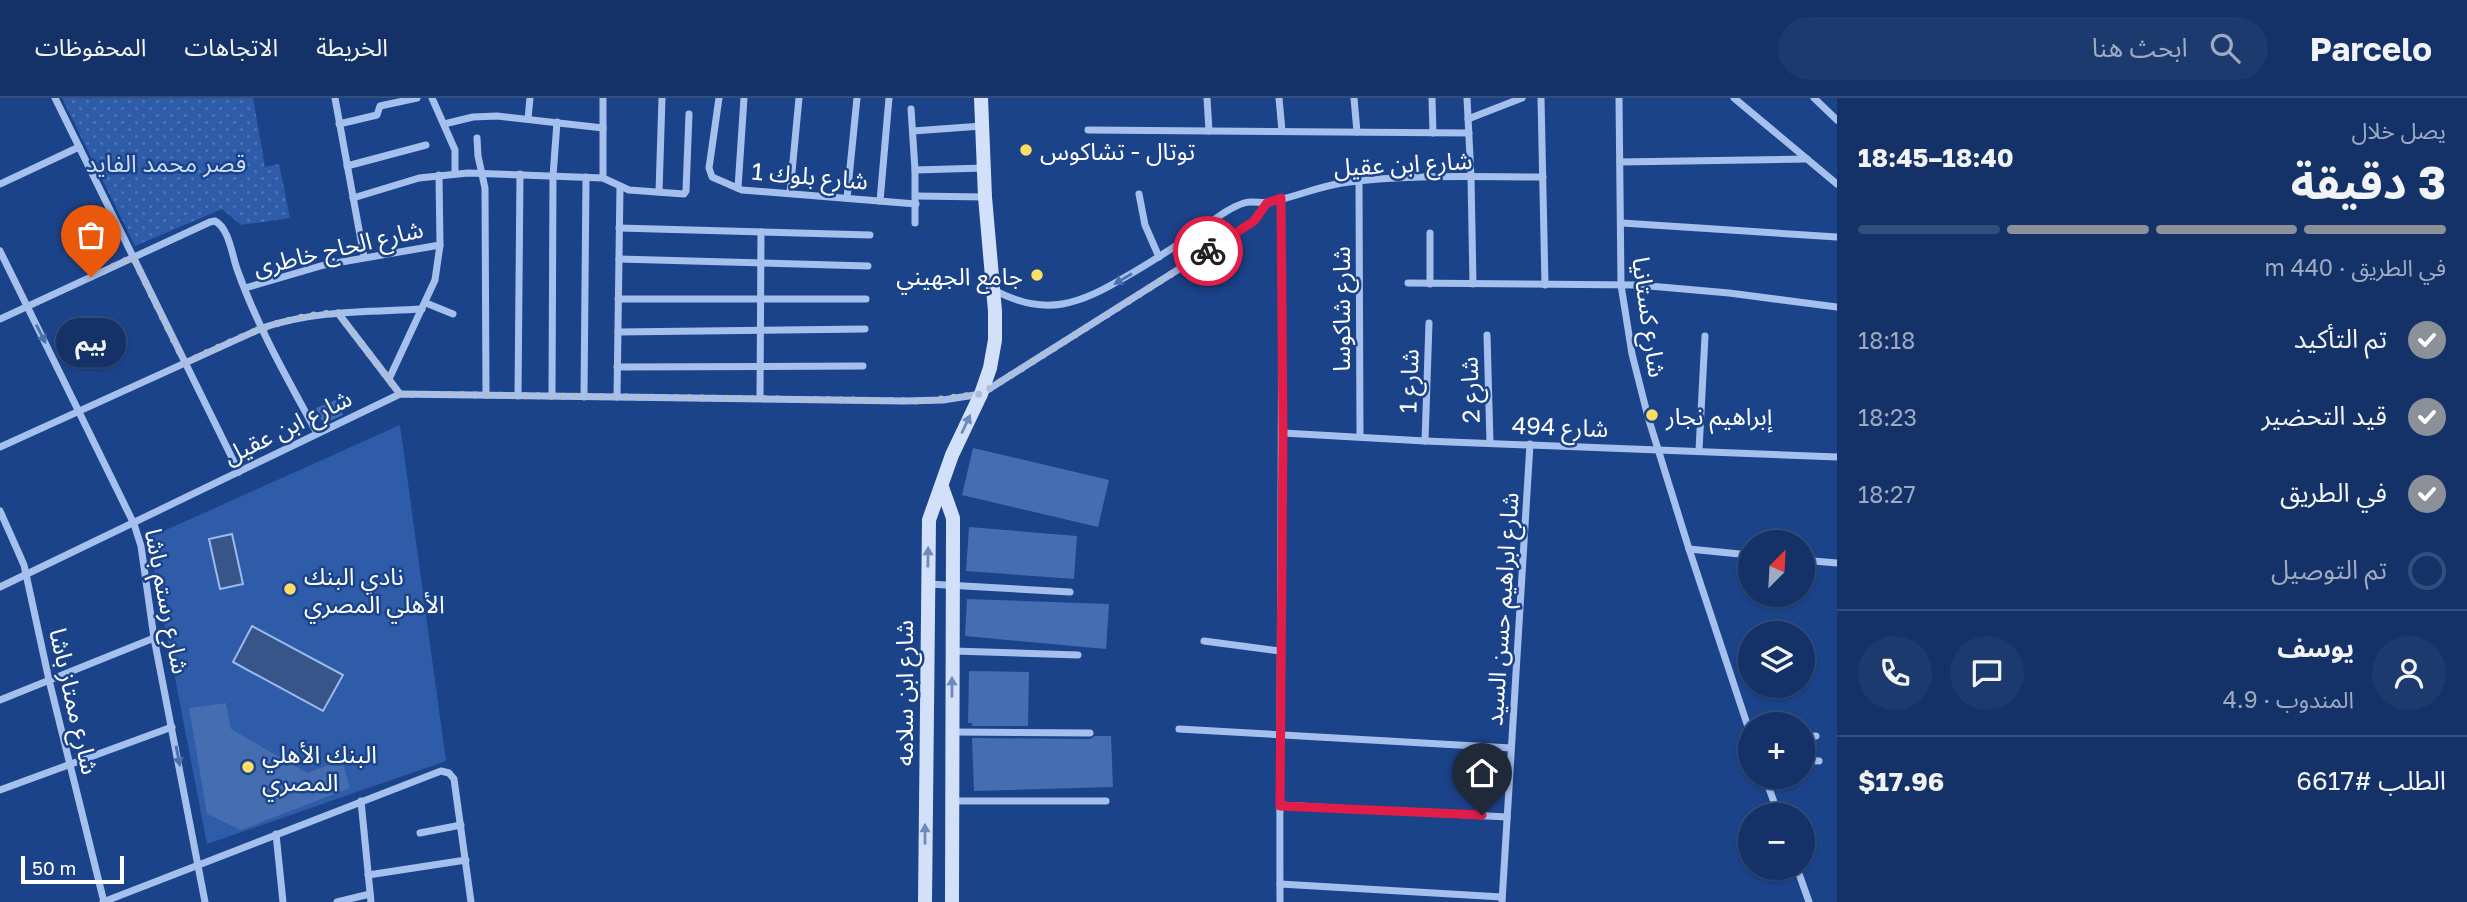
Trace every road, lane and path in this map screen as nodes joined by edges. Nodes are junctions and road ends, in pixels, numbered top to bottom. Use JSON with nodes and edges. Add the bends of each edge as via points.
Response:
{"nodes":[{"id":1,"x":55,"y":98,"type":"edge"},
{"id":2,"x":335,"y":98,"type":"edge"},
{"id":3,"x":417,"y":98,"type":"edge"},
{"id":4,"x":432,"y":98,"type":"edge"},
{"id":5,"x":530,"y":98,"type":"edge"},
{"id":6,"x":603,"y":98,"type":"edge"},
{"id":7,"x":662,"y":98,"type":"edge"},
{"id":8,"x":719,"y":98,"type":"edge"},
{"id":9,"x":744,"y":98,"type":"edge"},
{"id":10,"x":799,"y":98,"type":"edge"},
{"id":11,"x":857,"y":98,"type":"edge"},
{"id":12,"x":889,"y":98,"type":"edge"},
{"id":13,"x":981,"y":98,"type":"edge"},
{"id":14,"x":1207,"y":98,"type":"edge"},
{"id":15,"x":1279,"y":98,"type":"edge"},
{"id":16,"x":1354,"y":98,"type":"edge"},
{"id":17,"x":1432,"y":98,"type":"edge"},
{"id":18,"x":1467,"y":98,"type":"edge"},
{"id":19,"x":1522,"y":98,"type":"edge"},
{"id":20,"x":1541,"y":98,"type":"edge"},
{"id":21,"x":1619,"y":98,"type":"edge"},
{"id":22,"x":1734,"y":98,"type":"edge"},
{"id":23,"x":1814,"y":98,"type":"edge"},
{"id":24,"x":911,"y":109,"type":"dead end"},
{"id":25,"x":689,"y":114,"type":"dead end"},
{"id":26,"x":528,"y":119,"type":"junction"},
{"id":27,"x":1468,"y":119,"type":"junction"},
{"id":28,"x":1837,"y":120,"type":"edge"},
{"id":29,"x":557,"y":122,"type":"junction"},
{"id":30,"x":340,"y":124,"type":"junction"},
{"id":31,"x":444,"y":124,"type":"junction"},
{"id":32,"x":982,"y":126,"type":"junction"},
{"id":33,"x":603,"y":128,"type":"junction"},
{"id":34,"x":1088,"y":130,"type":"dead end"},
{"id":35,"x":913,"y":131,"type":"junction"},
{"id":36,"x":1209,"y":131,"type":"junction"},
{"id":37,"x":1282,"y":131,"type":"junction"},
{"id":38,"x":1357,"y":132,"type":"junction"},
{"id":39,"x":1433,"y":132,"type":"junction"},
{"id":40,"x":1469,"y":133,"type":"junction"},
{"id":41,"x":477,"y":138,"type":"dead end"},
{"id":42,"x":426,"y":145,"type":"dead end"},
{"id":43,"x":79,"y":147,"type":"junction"},
{"id":44,"x":1807,"y":159,"type":"junction"},
{"id":45,"x":1620,"y":162,"type":"junction"},
{"id":46,"x":347,"y":166,"type":"junction"},
{"id":47,"x":984,"y":168,"type":"junction"},
{"id":48,"x":915,"y":170,"type":"junction"},
{"id":49,"x":455,"y":173,"type":"junction"},
{"id":50,"x":482,"y":173,"type":"junction"},
{"id":51,"x":520,"y":174,"type":"junction"},
{"id":52,"x":439,"y":175,"type":"junction"},
{"id":53,"x":553,"y":176,"type":"junction"},
{"id":54,"x":586,"y":177,"type":"junction"},
{"id":55,"x":1471,"y":177,"type":"junction"},
{"id":56,"x":1543,"y":177,"type":"junction"},
{"id":57,"x":603,"y":178,"type":"junction"},
{"id":58,"x":1359,"y":181,"type":"junction"},
{"id":59,"x":0,"y":184,"type":"edge"},
{"id":60,"x":1837,"y":184,"type":"edge"},
{"id":61,"x":620,"y":187,"type":"junction"},
{"id":62,"x":738,"y":188,"type":"junction"},
{"id":63,"x":659,"y":192,"type":"junction"},
{"id":64,"x":790,"y":193,"type":"junction"},
{"id":65,"x":1139,"y":194,"type":"dead end"},
{"id":66,"x":985,"y":197,"type":"junction"},
{"id":67,"x":353,"y":198,"type":"junction"},
{"id":68,"x":847,"y":198,"type":"junction"},
{"id":69,"x":1281,"y":198,"type":"junction"},
{"id":70,"x":916,"y":200,"type":"junction"},
{"id":71,"x":880,"y":201,"type":"junction"},
{"id":72,"x":1267,"y":203,"type":"junction"},
{"id":73,"x":915,"y":223,"type":"dead end"},
{"id":74,"x":1622,"y":223,"type":"junction"},
{"id":75,"x":619,"y":228,"type":"junction"},
{"id":76,"x":761,"y":232,"type":"junction"},
{"id":77,"x":1430,"y":233,"type":"dead end"},
{"id":78,"x":870,"y":235,"type":"dead end"},
{"id":79,"x":1837,"y":236,"type":"edge"},
{"id":80,"x":440,"y":245,"type":"junction"},
{"id":81,"x":0,"y":251,"type":"edge"},
{"id":82,"x":133,"y":257,"type":"junction"},
{"id":83,"x":364,"y":257,"type":"junction"},
{"id":84,"x":1159,"y":257,"type":"junction"},
{"id":85,"x":619,"y":259,"type":"junction"},
{"id":86,"x":761,"y":263,"type":"junction"},
{"id":87,"x":868,"y":266,"type":"dead end"},
{"id":88,"x":1408,"y":284,"type":"dead end"},
{"id":89,"x":1430,"y":284,"type":"junction"},
{"id":90,"x":1473,"y":284,"type":"junction"},
{"id":91,"x":1545,"y":285,"type":"junction"},
{"id":92,"x":1621,"y":285,"type":"junction"},
{"id":93,"x":245,"y":288,"type":"junction"},
{"id":94,"x":993,"y":290,"type":"junction"},
{"id":95,"x":618,"y":299,"type":"junction"},
{"id":96,"x":760,"y":299,"type":"junction"},
{"id":97,"x":866,"y":299,"type":"dead end"},
{"id":98,"x":424,"y":306,"type":"junction"},
{"id":99,"x":26,"y":307,"type":"junction"},
{"id":100,"x":1837,"y":307,"type":"edge"},
{"id":101,"x":338,"y":313,"type":"junction"},
{"id":102,"x":453,"y":314,"type":"dead end"},
{"id":103,"x":0,"y":319,"type":"edge"},
{"id":104,"x":1429,"y":323,"type":"dead end"},
{"id":105,"x":262,"y":328,"type":"junction"},
{"id":106,"x":865,"y":330,"type":"dead end"},
{"id":107,"x":760,"y":331,"type":"junction"},
{"id":108,"x":618,"y":332,"type":"junction"},
{"id":109,"x":1487,"y":335,"type":"dead end"},
{"id":110,"x":1706,"y":336,"type":"dead end"},
{"id":111,"x":185,"y":363,"type":"junction"},
{"id":112,"x":863,"y":366,"type":"dead end"},
{"id":113,"x":617,"y":367,"type":"junction"},
{"id":114,"x":760,"y":367,"type":"junction"},
{"id":115,"x":388,"y":379,"type":"junction"},
{"id":116,"x":400,"y":394,"type":"junction"},
{"id":117,"x":981,"y":394,"type":"junction"},
{"id":118,"x":486,"y":396,"type":"junction"},
{"id":119,"x":518,"y":396,"type":"junction"},
{"id":120,"x":552,"y":396,"type":"junction"},
{"id":121,"x":584,"y":397,"type":"junction"},
{"id":122,"x":617,"y":397,"type":"junction"},
{"id":123,"x":760,"y":398,"type":"junction"},
{"id":124,"x":80,"y":412,"type":"junction"},
{"id":125,"x":317,"y":433,"type":"junction"},
{"id":126,"x":1283,"y":433,"type":"junction"},
{"id":127,"x":1360,"y":438,"type":"junction"},
{"id":128,"x":1425,"y":441,"type":"junction"},
{"id":129,"x":1490,"y":443,"type":"junction"},
{"id":130,"x":1530,"y":444,"type":"junction"},
{"id":131,"x":0,"y":447,"type":"edge"},
{"id":132,"x":1659,"y":448,"type":"junction"},
{"id":133,"x":1699,"y":450,"type":"junction"},
{"id":134,"x":1837,"y":457,"type":"edge"},
{"id":135,"x":239,"y":472,"type":"junction"},
{"id":136,"x":942,"y":488,"type":"junction"},
{"id":137,"x":0,"y":511,"type":"edge"},
{"id":138,"x":134,"y":524,"type":"junction"},
{"id":139,"x":1689,"y":549,"type":"junction"},
{"id":140,"x":1738,"y":554,"type":"edge"},
{"id":141,"x":1815,"y":560,"type":"edge"},
{"id":142,"x":1837,"y":563,"type":"edge"},
{"id":143,"x":27,"y":575,"type":"junction"},
{"id":144,"x":927,"y":584,"type":"junction"},
{"id":145,"x":953,"y":585,"type":"junction"},
{"id":146,"x":0,"y":587,"type":"edge"},
{"id":147,"x":1070,"y":592,"type":"dead end"},
{"id":148,"x":154,"y":638,"type":"junction"},
{"id":149,"x":1204,"y":641,"type":"dead end"},
{"id":150,"x":952,"y":651,"type":"junction"},
{"id":151,"x":1279,"y":651,"type":"junction"},
{"id":152,"x":1078,"y":655,"type":"dead end"},
{"id":153,"x":49,"y":680,"type":"junction"},
{"id":154,"x":0,"y":700,"type":"edge"},
{"id":155,"x":1743,"y":712,"type":"edge"},
{"id":156,"x":172,"y":727,"type":"junction"},
{"id":157,"x":1179,"y":729,"type":"dead end"},
{"id":158,"x":952,"y":732,"type":"junction"},
{"id":159,"x":1090,"y":733,"type":"dead end"},
{"id":160,"x":1279,"y":735,"type":"junction"},
{"id":161,"x":1511,"y":748,"type":"junction"},
{"id":162,"x":1815,"y":761,"type":"edge"},
{"id":163,"x":1819,"y":761,"type":"dead end"},
{"id":164,"x":70,"y":764,"type":"junction"},
{"id":165,"x":0,"y":790,"type":"edge"},
{"id":166,"x":952,"y":801,"type":"junction"},
{"id":167,"x":1106,"y":801,"type":"dead end"},
{"id":168,"x":361,"y":802,"type":"junction"},
{"id":169,"x":1280,"y":806,"type":"junction"},
{"id":170,"x":1507,"y":817,"type":"junction"},
{"id":171,"x":461,"y":825,"type":"junction"},
{"id":172,"x":420,"y":832,"type":"dead end"},
{"id":173,"x":276,"y":834,"type":"junction"},
{"id":174,"x":466,"y":860,"type":"junction"},
{"id":175,"x":198,"y":864,"type":"junction"},
{"id":176,"x":368,"y":876,"type":"junction"},
{"id":177,"x":1801,"y":880,"type":"edge"},
{"id":178,"x":1280,"y":884,"type":"junction"},
{"id":179,"x":370,"y":898,"type":"edge"},
{"id":180,"x":1502,"y":899,"type":"edge"},
{"id":181,"x":103,"y":902,"type":"edge"},
{"id":182,"x":205,"y":902,"type":"edge"},
{"id":183,"x":283,"y":902,"type":"edge"},
{"id":184,"x":337,"y":902,"type":"edge"},
{"id":185,"x":471,"y":902,"type":"edge"},
{"id":186,"x":925,"y":902,"type":"edge"},
{"id":187,"x":951,"y":902,"type":"edge"},
{"id":188,"x":1280,"y":902,"type":"edge"},
{"id":189,"x":1809,"y":902,"type":"edge"}],
"edges":[{"from":1,"to":43,"type":"street"},
{"from":2,"to":30,"type":"street"},
{"from":3,"to":30,"type":"street","via":[[380,106],[377,115]]},
{"from":4,"to":31,"type":"street"},
{"from":5,"to":26,"type":"street"},
{"from":6,"to":33,"type":"street"},
{"from":7,"to":63,"type":"street"},
{"from":8,"to":62,"type":"street","name":"شارع بلوك 1","via":[[709,168],[712,177]]},
{"from":9,"to":62,"type":"street"},
{"from":10,"to":64,"type":"street"},
{"from":11,"to":68,"type":"street"},
{"from":12,"to":71,"type":"street"},
{"from":13,"to":32,"type":"street","name":"شارع ابن سلامه"},
{"from":14,"to":36,"type":"street"},
{"from":15,"to":37,"type":"street"},
{"from":16,"to":38,"type":"street"},
{"from":17,"to":39,"type":"street"},
{"from":18,"to":27,"type":"street"},
{"from":19,"to":27,"type":"street"},
{"from":20,"to":56,"type":"street"},
{"from":21,"to":45,"type":"street","name":"شارع كستانيا"},
{"from":22,"to":44,"type":"street"},
{"from":23,"to":28,"type":"street"},
{"from":24,"to":35,"type":"street"},
{"from":25,"to":63,"type":"street","via":[[686,191]]},
{"from":26,"to":29,"type":"street"},
{"from":26,"to":31,"type":"street","via":[[485,116]]},
{"from":27,"to":40,"type":"street"},
{"from":29,"to":33,"type":"street"},
{"from":29,"to":53,"type":"street"},
{"from":30,"to":46,"type":"street"},
{"from":31,"to":49,"type":"street","via":[[455,150]]},
{"from":32,"to":35,"type":"street"},
{"from":32,"to":47,"type":"street","name":"شارع ابن سلامه"},
{"from":33,"to":57,"type":"street"},
{"from":34,"to":36,"type":"street"},
{"from":35,"to":48,"type":"street"},
{"from":36,"to":37,"type":"street"},
{"from":37,"to":38,"type":"street"},
{"from":38,"to":39,"type":"street"},
{"from":39,"to":40,"type":"street"},
{"from":40,"to":55,"type":"street"},
{"from":41,"to":50,"type":"street"},
{"from":42,"to":46,"type":"street"},
{"from":43,"to":59,"type":"street"},
{"from":43,"to":82,"type":"street"},
{"from":44,"to":45,"type":"street"},
{"from":44,"to":60,"type":"street"},
{"from":45,"to":74,"type":"street","name":"شارع كستانيا"},
{"from":46,"to":67,"type":"street"},
{"from":47,"to":48,"type":"street"},
{"from":47,"to":66,"type":"street","name":"شارع ابن سلامه"},
{"from":48,"to":70,"type":"street"},
{"from":49,"to":50,"type":"street"},
{"from":49,"to":52,"type":"street"},
{"from":50,"to":51,"type":"street"},
{"from":50,"to":118,"type":"street"},
{"from":51,"to":53,"type":"street"},
{"from":51,"to":119,"type":"street"},
{"from":52,"to":67,"type":"street"},
{"from":52,"to":80,"type":"street"},
{"from":53,"to":54,"type":"street"},
{"from":53,"to":120,"type":"street"},
{"from":54,"to":57,"type":"street"},
{"from":54,"to":121,"type":"street"},
{"from":55,"to":56,"type":"street","name":"شارع ابن عقيل"},
{"from":55,"to":58,"type":"street","name":"شارع ابن عقيل"},
{"from":55,"to":90,"type":"street"},
{"from":56,"to":91,"type":"street"},
{"from":57,"to":61,"type":"street"},
{"from":58,"to":69,"type":"street","name":"شارع ابن عقيل"},
{"from":58,"to":127,"type":"street","name":"شارع شاكوسا"},
{"from":61,"to":63,"type":"street"},
{"from":61,"to":75,"type":"street"},
{"from":62,"to":64,"type":"street","name":"شارع بلوك 1"},
{"from":64,"to":68,"type":"street","name":"شارع بلوك 1"},
{"from":65,"to":84,"type":"street","via":[[1145,225]]},
{"from":66,"to":70,"type":"street","name":"شارع بلوك 1"},
{"from":66,"to":94,"type":"street","name":"شارع ابن سلامه"},
{"from":67,"to":83,"type":"street"},
{"from":68,"to":71,"type":"street","name":"شارع بلوك 1"},
{"from":69,"to":72,"type":"street","name":"شارع ابن عقيل"},
{"from":69,"to":126,"type":"street"},
{"from":70,"to":71,"type":"street","name":"شارع بلوك 1"},
{"from":70,"to":73,"type":"street"},
{"from":72,"to":84,"type":"street","name":"شارع ابن عقيل","via":[[1235,207]]},
{"from":72,"to":117,"type":"street","name":"شارع ابن عقيل","via":[[1244,228]]},
{"from":74,"to":79,"type":"street"},
{"from":74,"to":92,"type":"street","name":"شارع كستانيا"},
{"from":75,"to":76,"type":"street"},
{"from":75,"to":85,"type":"street"},
{"from":76,"to":78,"type":"street"},
{"from":76,"to":86,"type":"street"},
{"from":77,"to":89,"type":"street"},
{"from":80,"to":83,"type":"street","name":"شارع الحاج خاطرى"},
{"from":80,"to":98,"type":"street","via":[[435,280]]},
{"from":81,"to":99,"type":"street","name":"شارع رستم باشا"},
{"from":82,"to":93,"type":"street","via":[[215,221],[223,228]]},
{"from":82,"to":99,"type":"street"},
{"from":82,"to":111,"type":"street"},
{"from":83,"to":93,"type":"street","name":"شارع الحاج خاطرى"},
{"from":84,"to":94,"type":"street","name":"شارع ابن عقيل","one_way":true,"via":[[1096,295],[1066,305],[1029,304]]},
{"from":85,"to":86,"type":"street"},
{"from":85,"to":95,"type":"street"},
{"from":86,"to":87,"type":"street"},
{"from":86,"to":96,"type":"street"},
{"from":88,"to":89,"type":"street"},
{"from":89,"to":90,"type":"street"},
{"from":90,"to":91,"type":"street"},
{"from":91,"to":92,"type":"street"},
{"from":92,"to":100,"type":"street"},
{"from":92,"to":132,"type":"street","name":"شارع كستانيا","via":[[1639,386]]},
{"from":93,"to":105,"type":"street"},
{"from":94,"to":117,"type":"street","name":"شارع ابن سلامه","via":[[995,340]]},
{"from":95,"to":96,"type":"street"},
{"from":95,"to":108,"type":"street"},
{"from":96,"to":97,"type":"street"},
{"from":96,"to":107,"type":"street"},
{"from":98,"to":101,"type":"street"},
{"from":98,"to":102,"type":"street"},
{"from":98,"to":115,"type":"street"},
{"from":99,"to":103,"type":"street"},
{"from":99,"to":124,"type":"street","name":"شارع رستم باشا","one_way":true},
{"from":101,"to":105,"type":"street"},
{"from":101,"to":115,"type":"street"},
{"from":104,"to":128,"type":"street","name":"شارع 1"},
{"from":105,"to":111,"type":"street"},
{"from":105,"to":125,"type":"street"},
{"from":106,"to":107,"type":"street"},
{"from":107,"to":108,"type":"street"},
{"from":107,"to":114,"type":"street"},
{"from":108,"to":113,"type":"street"},
{"from":109,"to":129,"type":"street","name":"شارع 2"},
{"from":110,"to":133,"type":"street"},
{"from":111,"to":124,"type":"street"},
{"from":111,"to":135,"type":"street"},
{"from":112,"to":114,"type":"street"},
{"from":113,"to":114,"type":"street"},
{"from":113,"to":122,"type":"street"},
{"from":114,"to":123,"type":"street"},
{"from":115,"to":116,"type":"street"},
{"from":116,"to":118,"type":"street","name":"شارع ابن عقيل"},
{"from":116,"to":125,"type":"street","name":"شارع ابن عقيل"},
{"from":117,"to":123,"type":"street","name":"شارع ابن عقيل","via":[[924,401]]},
{"from":136,"to":117,"type":"street","name":"شارع ابن سلامه","one_way":true},
{"from":118,"to":119,"type":"street","name":"شارع ابن عقيل"},
{"from":119,"to":120,"type":"street","name":"شارع ابن عقيل"},
{"from":120,"to":121,"type":"street","name":"شارع ابن عقيل"},
{"from":121,"to":122,"type":"street","name":"شارع ابن عقيل"},
{"from":122,"to":123,"type":"street","name":"شارع ابن عقيل"},
{"from":124,"to":131,"type":"street"},
{"from":124,"to":138,"type":"street","name":"شارع رستم باشا"},
{"from":125,"to":135,"type":"street","name":"شارع ابن عقيل"},
{"from":126,"to":127,"type":"street","name":"شارع 494"},
{"from":126,"to":151,"type":"street"},
{"from":127,"to":128,"type":"street","name":"شارع 494"},
{"from":128,"to":129,"type":"street","name":"شارع 494"},
{"from":129,"to":130,"type":"street","name":"شارع 494"},
{"from":130,"to":132,"type":"street","name":"شارع 494"},
{"from":130,"to":161,"type":"street","name":"شارع ابراهيم حسن السيد"},
{"from":132,"to":133,"type":"street","name":"شارع 494"},
{"from":132,"to":139,"type":"street","name":"شارع كستانيا"},
{"from":133,"to":134,"type":"street","name":"شارع 494"},
{"from":135,"to":138,"type":"street","name":"شارع ابن عقيل"},
{"from":144,"to":136,"type":"street","name":"شارع ابن سلامه","one_way":true,"via":[[929,520]]},
{"from":136,"to":145,"type":"street","name":"شارع ابن سلامه","via":[[953,518]]},
{"from":137,"to":143,"type":"street","name":"شارع ممتاز باشا"},
{"from":138,"to":143,"type":"street","name":"شارع ابن عقيل"},
{"from":138,"to":148,"type":"street","name":"شارع رستم باشا"},
{"from":139,"to":140,"type":"street"},
{"from":139,"to":155,"type":"street","name":"شارع كستانيا"},
{"from":141,"to":142,"type":"street"},
{"from":143,"to":146,"type":"street","name":"شارع ابن عقيل"},
{"from":143,"to":153,"type":"street","name":"شارع ممتاز باشا"},
{"from":144,"to":145,"type":"street"},
{"from":186,"to":144,"type":"street","name":"شارع ابن سلامه","one_way":true},
{"from":145,"to":147,"type":"street"},
{"from":145,"to":150,"type":"street","name":"شارع ابن سلامه"},
{"from":148,"to":153,"type":"street"},
{"from":148,"to":156,"type":"street","name":"شارع رستم باشا"},
{"from":149,"to":151,"type":"street"},
{"from":150,"to":152,"type":"street"},
{"from":158,"to":150,"type":"street","name":"شارع ابن سلامه","one_way":true},
{"from":151,"to":160,"type":"street"},
{"from":153,"to":154,"type":"street"},
{"from":153,"to":164,"type":"street","name":"شارع ممتاز باشا"},
{"from":156,"to":164,"type":"street"},
{"from":156,"to":175,"type":"street","name":"شارع رستم باشا","one_way":true},
{"from":157,"to":160,"type":"street"},
{"from":158,"to":159,"type":"street"},
{"from":158,"to":166,"type":"street","name":"شارع ابن سلامه"},
{"from":160,"to":161,"type":"street"},
{"from":160,"to":169,"type":"street"},
{"from":161,"to":170,"type":"street","name":"شارع ابراهيم حسن السيد"},
{"from":162,"to":163,"type":"street"},
{"from":164,"to":165,"type":"street"},
{"from":164,"to":181,"type":"street","name":"شارع ممتاز باشا"},
{"from":166,"to":167,"type":"street"},
{"from":166,"to":187,"type":"street","name":"شارع ابن سلامه"},
{"from":168,"to":171,"type":"street","via":[[441,771],[454,779]]},
{"from":168,"to":173,"type":"street"},
{"from":168,"to":176,"type":"street"},
{"from":169,"to":170,"type":"street"},
{"from":169,"to":178,"type":"street"},
{"from":170,"to":180,"type":"street","name":"شارع ابراهيم حسن السيد"},
{"from":171,"to":172,"type":"street"},
{"from":171,"to":174,"type":"street"},
{"from":173,"to":175,"type":"street"},
{"from":173,"to":183,"type":"street"},
{"from":174,"to":176,"type":"street"},
{"from":174,"to":185,"type":"street"},
{"from":175,"to":181,"type":"street"},
{"from":175,"to":182,"type":"street","name":"شارع رستم باشا"},
{"from":176,"to":179,"type":"street"},
{"from":177,"to":189,"type":"street"},
{"from":178,"to":180,"type":"street"},
{"from":178,"to":188,"type":"street"},
{"from":179,"to":184,"type":"street"}]}
